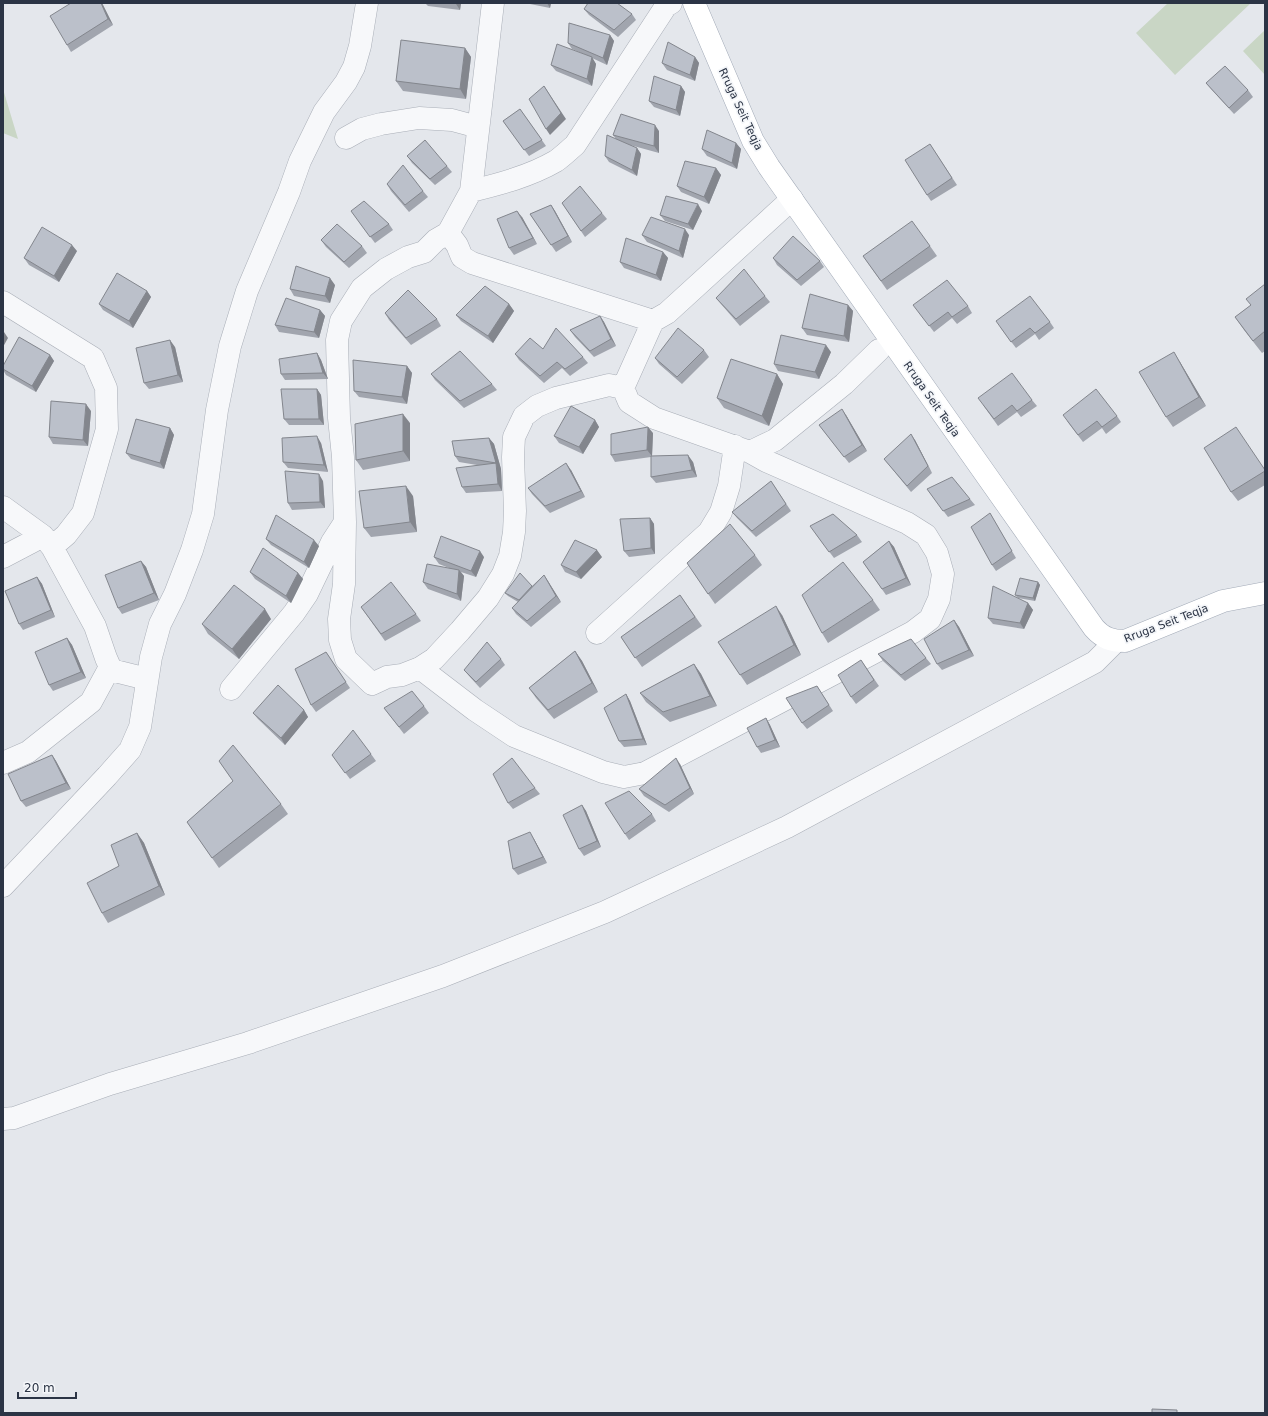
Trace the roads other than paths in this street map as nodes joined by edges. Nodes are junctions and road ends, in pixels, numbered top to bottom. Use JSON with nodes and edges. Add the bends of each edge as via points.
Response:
{"nodes":[{"id":1,"x":368,"y":3,"type":"edge"},
{"id":2,"x":493,"y":3,"type":"edge"},
{"id":3,"x":672,"y":3,"type":"edge"},
{"id":4,"x":694,"y":3,"type":"edge"},
{"id":5,"x":478,"y":127,"type":"junction"},
{"id":6,"x":346,"y":138,"type":"dead end"},
{"id":7,"x":471,"y":191,"type":"junction"},
{"id":8,"x":792,"y":199,"type":"junction"},
{"id":9,"x":448,"y":233,"type":"junction"},
{"id":10,"x":3,"y":302,"type":"edge"},
{"id":11,"x":653,"y":321,"type":"junction"},
{"id":12,"x":880,"y":350,"type":"dead end"},
{"id":13,"x":623,"y":388,"type":"junction"},
{"id":14,"x":743,"y":449,"type":"junction"},
{"id":15,"x":3,"y":507,"type":"edge"},
{"id":16,"x":345,"y":522,"type":"junction"},
{"id":17,"x":48,"y":542,"type":"junction"},
{"id":18,"x":3,"y":557,"type":"edge"},
{"id":19,"x":1265,"y":593,"type":"edge"},
{"id":20,"x":597,"y":633,"type":"dead end"},
{"id":21,"x":1116,"y":641,"type":"junction"},
{"id":22,"x":110,"y":667,"type":"junction"},
{"id":23,"x":420,"y":668,"type":"junction"},
{"id":24,"x":147,"y":679,"type":"junction"},
{"id":25,"x":231,"y":689,"type":"dead end"},
{"id":26,"x":3,"y":763,"type":"edge"},
{"id":27,"x":3,"y":886,"type":"edge"},
{"id":28,"x":3,"y":1119,"type":"edge"}],
"edges":[{"from":1,"to":24,"type":"street","via":[[354,67],[324,112],[300,161],[247,292],[230,346],[217,410],[203,514],[175,594],[160,624]]},
{"from":2,"to":5,"type":"street"},
{"from":3,"to":7,"type":"street","via":[[666,6],[575,145],[556,160],[533,172],[509,182]]},
{"from":4,"to":8,"type":"main road","name":"Rruga Seit Teqja","via":[[753,141]]},
{"from":5,"to":6,"type":"street","via":[[452,120],[418,118],[368,127]]},
{"from":5,"to":7,"type":"street"},
{"from":7,"to":9,"type":"street"},
{"from":8,"to":11,"type":"street","via":[[667,313]]},
{"from":8,"to":21,"type":"main road","name":"Rruga Seit Teqja","via":[[1094,628],[1107,639]]},
{"from":9,"to":11,"type":"street","via":[[462,257],[472,263]]},
{"from":9,"to":16,"type":"street","via":[[424,252],[386,268],[362,288],[341,321],[337,340],[337,376]]},
{"from":10,"to":17,"type":"street","via":[[93,358],[106,388],[107,429],[83,513],[66,535]]},
{"from":11,"to":13,"type":"street"},
{"from":12,"to":14,"type":"street","via":[[844,384],[774,440]]},
{"from":13,"to":14,"type":"street","via":[[629,402],[654,418]]},
{"from":13,"to":23,"type":"street","via":[[610,385],[556,398],[537,406],[524,416],[514,437],[514,532],[510,556],[503,574],[488,598],[460,631],[434,659]]},
{"from":14,"to":20,"type":"street","via":[[728,486],[722,512],[709,532]]},
{"from":14,"to":23,"type":"street","via":[[926,534],[937,553],[943,574],[939,599],[930,619],[914,632],[645,773],[624,777],[603,772],[514,736],[474,710]]},
{"from":15,"to":17,"type":"street"},
{"from":16,"to":23,"type":"street","via":[[344,584],[339,619],[340,640],[346,659],[372,684]]},
{"from":16,"to":25,"type":"street","via":[[332,542],[307,594]]},
{"from":17,"to":18,"type":"street"},
{"from":17,"to":22,"type":"street","via":[[95,626]]},
{"from":19,"to":21,"type":"main road","name":"Rruga Seit Teqja","via":[[1223,601],[1125,641]]},
{"from":21,"to":28,"type":"street","via":[[1095,662],[794,824],[605,912],[443,976],[255,1040],[110,1084],[14,1118]]},
{"from":22,"to":24,"type":"street","via":[[115,671]]},
{"from":22,"to":26,"type":"street","via":[[91,702],[28,752]]},
{"from":24,"to":27,"type":"street","via":[[140,727],[130,750]]}]}
